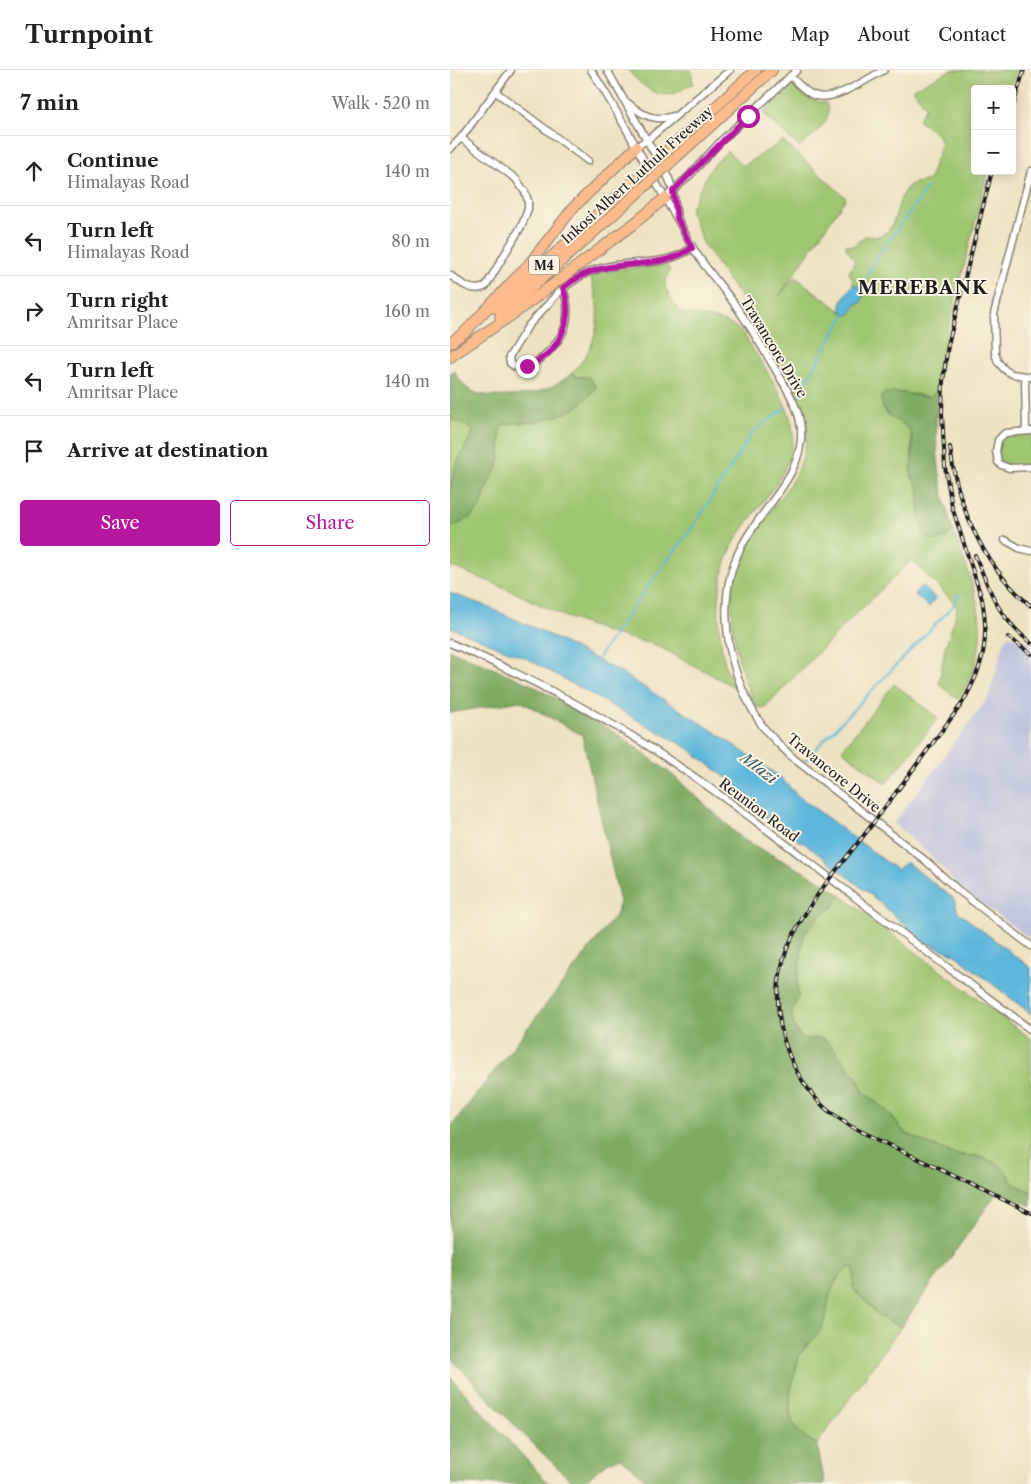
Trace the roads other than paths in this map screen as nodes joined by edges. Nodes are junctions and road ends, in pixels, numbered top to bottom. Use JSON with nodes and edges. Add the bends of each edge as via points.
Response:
{"nodes":[{"id":1,"x":511,"y":70,"type":"edge"},
{"id":2,"x":591,"y":70,"type":"edge"},
{"id":3,"x":607,"y":70,"type":"edge"},
{"id":4,"x":730,"y":70,"type":"edge"},
{"id":5,"x":756,"y":70,"type":"edge"},
{"id":6,"x":772,"y":70,"type":"edge"},
{"id":7,"x":797,"y":70,"type":"edge"},
{"id":8,"x":884,"y":70,"type":"edge"},
{"id":9,"x":790,"y":76,"type":"junction"},
{"id":10,"x":496,"y":92,"type":"junction"},
{"id":11,"x":625,"y":101,"type":"junction"},
{"id":12,"x":676,"y":114,"type":"junction"},
{"id":13,"x":461,"y":138,"type":"junction"},
{"id":14,"x":647,"y":140,"type":"junction"},
{"id":15,"x":636,"y":147,"type":"junction"},
{"id":16,"x":450,"y":149,"type":"edge"},
{"id":17,"x":588,"y":161,"type":"dead end"},
{"id":18,"x":1031,"y":171,"type":"edge"},
{"id":19,"x":669,"y":194,"type":"junction"},
{"id":20,"x":677,"y":218,"type":"junction"},
{"id":21,"x":692,"y":248,"type":"junction"},
{"id":22,"x":450,"y":275,"type":"edge"},
{"id":23,"x":563,"y":288,"type":"junction"},
{"id":24,"x":466,"y":332,"type":"junction"},
{"id":25,"x":450,"y":344,"type":"edge"},
{"id":26,"x":450,"y":356,"type":"edge"},
{"id":27,"x":1028,"y":377,"type":"edge"},
{"id":28,"x":1029,"y":431,"type":"edge"},
{"id":29,"x":1031,"y":466,"type":"edge"},
{"id":30,"x":1005,"y":540,"type":"dead end"},
{"id":31,"x":1031,"y":551,"type":"edge"},
{"id":32,"x":450,"y":643,"type":"edge"},
{"id":33,"x":1031,"y":946,"type":"edge"},
{"id":34,"x":1031,"y":1030,"type":"edge"}],
"edges":[{"from":1,"to":10,"type":"street"},
{"from":2,"to":15,"type":"street"},
{"from":3,"to":11,"type":"street"},
{"from":4,"to":12,"type":"street"},
{"from":5,"to":24,"type":"highway","name":"Inkosi Albert Luthuli Freeway","number":"M4","bridge":true,"via":[[507,299]]},
{"from":6,"to":26,"type":"highway","name":"Inkosi Albert Luthuli Freeway","number":"M4","bridge":true,"via":[[493,322]]},
{"from":7,"to":9,"type":"street"},
{"from":8,"to":9,"type":"street","via":[[825,98],[808,93]]},
{"from":9,"to":19,"type":"street"},
{"from":10,"to":13,"type":"street"},
{"from":10,"to":17,"type":"street"},
{"from":11,"to":12,"type":"street","via":[[650,118]]},
{"from":11,"to":14,"type":"street"},
{"from":12,"to":14,"type":"street"},
{"from":13,"to":16,"type":"street"},
{"from":13,"to":22,"type":"street","via":[[520,183],[527,196],[528,209],[486,286],[476,289]]},
{"from":14,"to":15,"type":"street"},
{"from":14,"to":19,"type":"street","via":[[669,179]]},
{"from":15,"to":19,"type":"street"},
{"from":15,"to":24,"type":"highway","via":[[574,207],[529,264]]},
{"from":18,"to":27,"type":"street","via":[[994,314],[998,362],[1005,370]]},
{"from":19,"to":20,"type":"street"},
{"from":19,"to":20,"type":"street","via":[[666,202]]},
{"from":19,"to":26,"type":"highway","via":[[519,310]]},
{"from":20,"to":21,"type":"street","name":"Travancore Drive"},
{"from":21,"to":23,"type":"street","via":[[667,260],[607,266],[576,278]]},
{"from":21,"to":33,"type":"street","name":"Travancore Drive","via":[[757,339],[792,400],[801,428],[799,450],[791,473],[744,541],[730,574],[727,601],[729,637],[735,670],[744,692],[762,725],[793,758]]},
{"from":23,"to":23,"type":"street","via":[[522,334],[509,357],[512,366],[531,364],[557,343],[567,318],[568,303]]},
{"from":24,"to":25,"type":"highway","name":"Inkosi Albert Luthuli Freeway","number":"M4"},
{"from":27,"to":28,"type":"street"},
{"from":28,"to":29,"type":"street","via":[[1001,436],[996,457],[1005,467]]},
{"from":30,"to":31,"type":"street"},
{"from":32,"to":34,"type":"street","name":"Reunion Road","via":[[556,694],[661,755]]}]}
